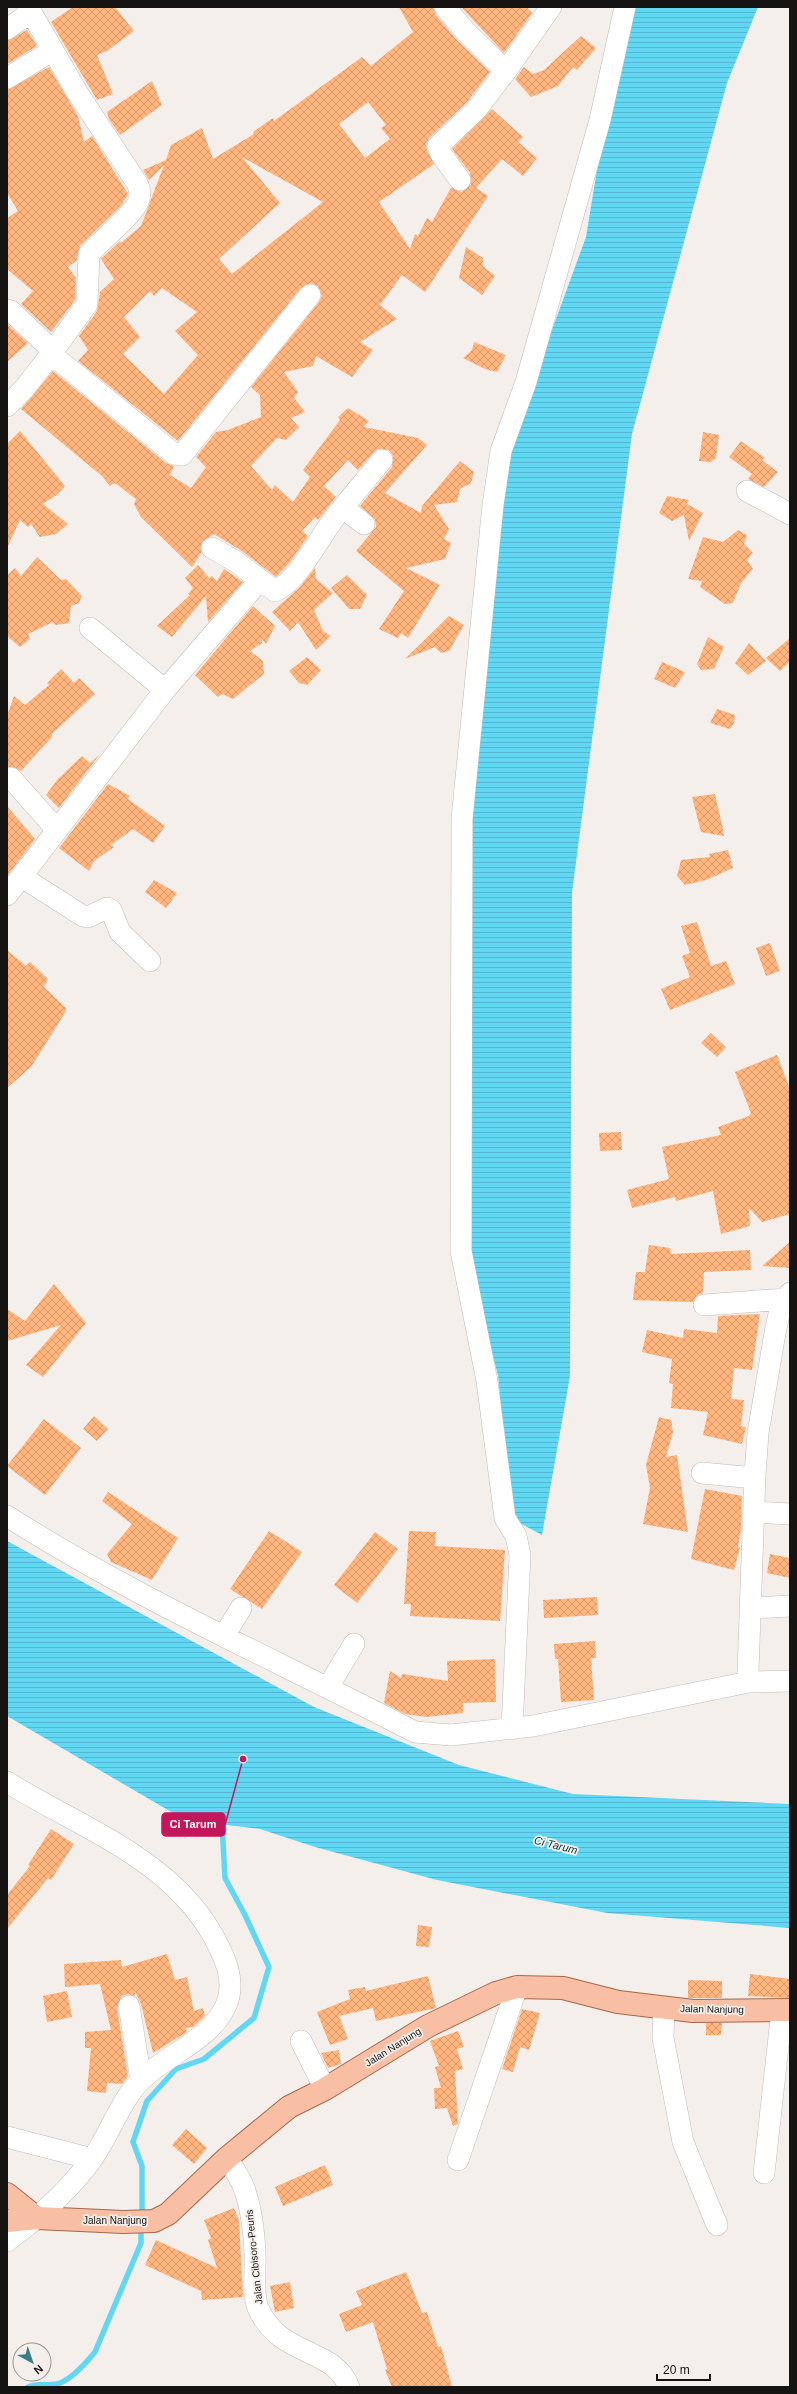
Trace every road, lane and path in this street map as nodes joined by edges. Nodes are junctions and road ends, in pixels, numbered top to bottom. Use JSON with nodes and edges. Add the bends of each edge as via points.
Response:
{"nodes":[{"id":1,"x":445,"y":7,"type":"edge"},
{"id":2,"x":551,"y":7,"type":"edge"},
{"id":3,"x":625,"y":7,"type":"edge"},
{"id":4,"x":29,"y":10,"type":"edge"},
{"id":5,"x":7,"y":29,"type":"edge"},
{"id":6,"x":52,"y":51,"type":"junction"},
{"id":7,"x":506,"y":71,"type":"junction"},
{"id":8,"x":7,"y":78,"type":"edge"},
{"id":9,"x":460,"y":180,"type":"dead end"},
{"id":10,"x":310,"y":295,"type":"dead end"},
{"id":11,"x":7,"y":310,"type":"edge"},
{"id":12,"x":52,"y":353,"type":"junction"},
{"id":13,"x":7,"y":406,"type":"edge"},
{"id":14,"x":382,"y":460,"type":"dead end"},
{"id":15,"x":748,"y":491,"type":"dead end"},
{"id":16,"x":343,"y":508,"type":"junction"},
{"id":17,"x":790,"y":514,"type":"edge"},
{"id":18,"x":364,"y":524,"type":"dead end"},
{"id":19,"x":212,"y":548,"type":"dead end"},
{"id":20,"x":259,"y":581,"type":"junction"},
{"id":21,"x":90,"y":628,"type":"dead end"},
{"id":22,"x":165,"y":690,"type":"junction"},
{"id":23,"x":11,"y":778,"type":"dead end"},
{"id":24,"x":57,"y":830,"type":"junction"},
{"id":25,"x":22,"y":877,"type":"junction"},
{"id":26,"x":7,"y":895,"type":"edge"},
{"id":27,"x":150,"y":961,"type":"dead end"},
{"id":28,"x":788,"y":1296,"type":"edge"},
{"id":29,"x":704,"y":1305,"type":"dead end"},
{"id":30,"x":702,"y":1473,"type":"dead end"},
{"id":31,"x":754,"y":1475,"type":"junction"},
{"id":32,"x":754,"y":1512,"type":"junction"},
{"id":33,"x":790,"y":1514,"type":"edge"},
{"id":34,"x":7,"y":1516,"type":"edge"},
{"id":35,"x":790,"y":1606,"type":"edge"},
{"id":36,"x":241,"y":1608,"type":"dead end"},
{"id":37,"x":750,"y":1608,"type":"junction"},
{"id":38,"x":224,"y":1636,"type":"junction"},
{"id":39,"x":354,"y":1644,"type":"dead end"},
{"id":40,"x":790,"y":1681,"type":"edge"},
{"id":41,"x":749,"y":1682,"type":"junction"},
{"id":42,"x":328,"y":1687,"type":"junction"},
{"id":43,"x":512,"y":1729,"type":"junction"},
{"id":44,"x":7,"y":1782,"type":"edge"},
{"id":45,"x":517,"y":1987,"type":"junction"},
{"id":46,"x":129,"y":2006,"type":"dead end"},
{"id":47,"x":664,"y":2008,"type":"junction"},
{"id":48,"x":786,"y":2010,"type":"edge"},
{"id":49,"x":301,"y":2041,"type":"dead end"},
{"id":50,"x":141,"y":2080,"type":"junction"},
{"id":51,"x":325,"y":2089,"type":"junction"},
{"id":52,"x":7,"y":2137,"type":"edge"},
{"id":53,"x":227,"y":2158,"type":"junction"},
{"id":54,"x":92,"y":2159,"type":"junction"},
{"id":55,"x":458,"y":2160,"type":"dead end"},
{"id":56,"x":764,"y":2173,"type":"dead end"},
{"id":57,"x":7,"y":2194,"type":"edge"},
{"id":58,"x":37,"y":2218,"type":"junction"},
{"id":59,"x":7,"y":2221,"type":"edge"},
{"id":60,"x":717,"y":2225,"type":"dead end"},
{"id":61,"x":7,"y":2242,"type":"edge"},
{"id":62,"x":349,"y":2387,"type":"edge"}],
"edges":[{"from":1,"to":7,"type":"street","via":[[465,31]]},
{"from":2,"to":7,"type":"street"},
{"from":3,"to":43,"type":"street","via":[[600,120],[531,367],[501,451],[493,505],[462,820],[461,1251],[487,1381],[505,1518],[516,1536],[520,1555]]},
{"from":4,"to":5,"type":"street"},
{"from":4,"to":6,"type":"street"},
{"from":6,"to":8,"type":"street"},
{"from":6,"to":12,"type":"street","via":[[140,189],[138,203],[89,254],[88,299]]},
{"from":7,"to":9,"type":"street","via":[[476,110],[438,146]]},
{"from":10,"to":12,"type":"street","via":[[182,456],[174,454]]},
{"from":11,"to":12,"type":"street","via":[[11,310]]},
{"from":12,"to":13,"type":"street"},
{"from":14,"to":16,"type":"street"},
{"from":15,"to":17,"type":"street"},
{"from":16,"to":18,"type":"street"},
{"from":16,"to":20,"type":"street","via":[[283,588],[275,591]]},
{"from":19,"to":20,"type":"street","via":[[235,561]]},
{"from":20,"to":22,"type":"street"},
{"from":21,"to":22,"type":"street"},
{"from":22,"to":24,"type":"street"},
{"from":23,"to":24,"type":"street"},
{"from":24,"to":25,"type":"street"},
{"from":25,"to":26,"type":"street"},
{"from":25,"to":27,"type":"street","via":[[83,916],[88,917],[107,908],[111,910],[120,932]]},
{"from":28,"to":29,"type":"street"},
{"from":28,"to":31,"type":"street","via":[[775,1333],[758,1434]]},
{"from":30,"to":31,"type":"street","via":[[744,1477]]},
{"from":31,"to":32,"type":"street"},
{"from":32,"to":33,"type":"street"},
{"from":32,"to":37,"type":"street"},
{"from":34,"to":38,"type":"street","via":[[60,1550]]},
{"from":35,"to":37,"type":"street"},
{"from":36,"to":38,"type":"street"},
{"from":37,"to":41,"type":"street"},
{"from":38,"to":42,"type":"street"},
{"from":39,"to":42,"type":"street"},
{"from":40,"to":41,"type":"street"},
{"from":41,"to":43,"type":"street"},
{"from":42,"to":43,"type":"street","via":[[415,1732],[451,1735]]},
{"from":44,"to":50,"type":"street","via":[[156,1869],[189,1900],[212,1933],[228,1966],[230,1986],[227,2003],[211,2025],[199,2038]]},
{"from":45,"to":47,"type":"main road","name":"Jalan Nanjung","via":[[563,1988],[618,2002]]},
{"from":45,"to":51,"type":"main road","name":"Jalan Nanjung","via":[[496,1993],[428,2026]]},
{"from":45,"to":55,"type":"street"},
{"from":46,"to":50,"type":"street"},
{"from":47,"to":48,"type":"main road","name":"Jalan Nanjung","via":[[693,2011]]},
{"from":47,"to":60,"type":"street","via":[[663,2038],[683,2142]]},
{"from":48,"to":56,"type":"street"},
{"from":49,"to":51,"type":"street"},
{"from":50,"to":54,"type":"street"},
{"from":51,"to":53,"type":"main road","name":"Jalan Nanjung","via":[[289,2107]]},
{"from":52,"to":54,"type":"street"},
{"from":53,"to":58,"type":"main road","name":"Jalan Nanjung","via":[[168,2214],[154,2221]]},
{"from":53,"to":62,"type":"street","name":"Jalan Cibisoro-Peuris","via":[[244,2187],[251,2217],[258,2307],[273,2332],[291,2345],[335,2366],[345,2376]]},
{"from":54,"to":58,"type":"street"},
{"from":57,"to":58,"type":"main road"},
{"from":58,"to":59,"type":"main road","name":"Jalan Nanjung"},
{"from":58,"to":61,"type":"street"}]}
